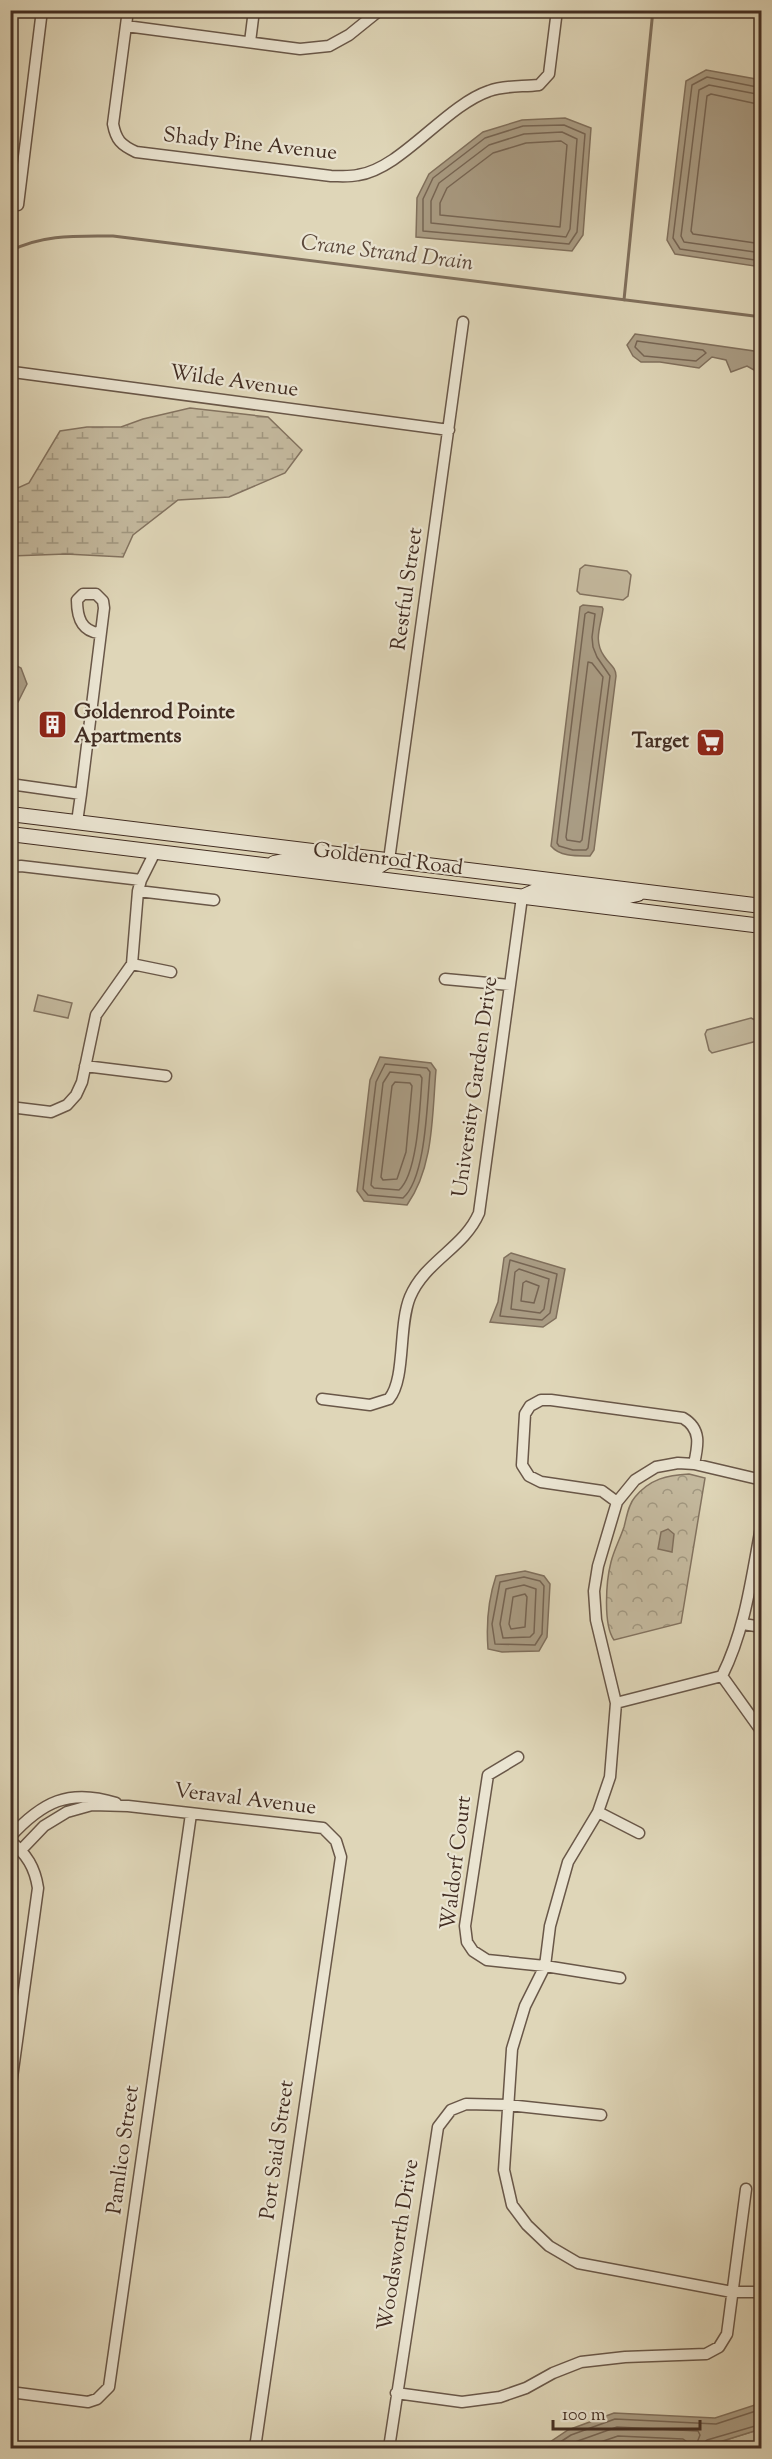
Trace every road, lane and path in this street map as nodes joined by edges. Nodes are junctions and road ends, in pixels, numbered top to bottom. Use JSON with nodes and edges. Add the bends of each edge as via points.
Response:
{"nodes":[{"id":1,"x":42,"y":10,"type":"edge"},
{"id":2,"x":128,"y":10,"type":"edge"},
{"id":3,"x":254,"y":10,"type":"edge"},
{"id":4,"x":380,"y":10,"type":"edge"},
{"id":5,"x":557,"y":10,"type":"edge"},
{"id":6,"x":126,"y":26,"type":"junction"},
{"id":7,"x":250,"y":42,"type":"junction"},
{"id":8,"x":18,"y":205,"type":"dead end"},
{"id":9,"x":463,"y":322,"type":"dead end"},
{"id":10,"x":13,"y":372,"type":"dead end"},
{"id":11,"x":449,"y":430,"type":"junction"},
{"id":12,"x":99,"y":633,"type":"dead end"},
{"id":13,"x":10,"y":784,"type":"edge"},
{"id":14,"x":81,"y":794,"type":"junction"},
{"id":15,"x":10,"y":814,"type":"edge"},
{"id":16,"x":77,"y":822,"type":"junction"},
{"id":17,"x":10,"y":834,"type":"edge"},
{"id":18,"x":278,"y":847,"type":"junction"},
{"id":19,"x":155,"y":852,"type":"junction"},
{"id":20,"x":389,"y":860,"type":"junction"},
{"id":21,"x":261,"y":866,"type":"junction"},
{"id":22,"x":10,"y":867,"type":"edge"},
{"id":23,"x":140,"y":885,"type":"junction"},
{"id":24,"x":652,"y":892,"type":"junction"},
{"id":25,"x":522,"y":897,"type":"junction"},
{"id":26,"x":214,"y":900,"type":"dead end"},
{"id":27,"x":760,"y":905,"type":"edge"},
{"id":28,"x":758,"y":926,"type":"edge"},
{"id":29,"x":132,"y":964,"type":"junction"},
{"id":30,"x":171,"y":972,"type":"dead end"},
{"id":31,"x":445,"y":979,"type":"dead end"},
{"id":32,"x":510,"y":985,"type":"junction"},
{"id":33,"x":86,"y":1066,"type":"junction"},
{"id":34,"x":166,"y":1076,"type":"dead end"},
{"id":35,"x":10,"y":1107,"type":"edge"},
{"id":36,"x":322,"y":1399,"type":"dead end"},
{"id":37,"x":694,"y":1464,"type":"junction"},
{"id":38,"x":762,"y":1480,"type":"edge"},
{"id":39,"x":617,"y":1502,"type":"junction"},
{"id":40,"x":762,"y":1522,"type":"edge"},
{"id":41,"x":743,"y":1624,"type":"junction"},
{"id":42,"x":762,"y":1627,"type":"edge"},
{"id":43,"x":722,"y":1676,"type":"junction"},
{"id":44,"x":616,"y":1703,"type":"junction"},
{"id":45,"x":762,"y":1732,"type":"edge"},
{"id":46,"x":518,"y":1757,"type":"dead end"},
{"id":47,"x":128,"y":1806,"type":"junction"},
{"id":48,"x":598,"y":1812,"type":"junction"},
{"id":49,"x":191,"y":1814,"type":"junction"},
{"id":50,"x":639,"y":1833,"type":"dead end"},
{"id":51,"x":10,"y":1839,"type":"edge"},
{"id":52,"x":21,"y":1850,"type":"junction"},
{"id":53,"x":341,"y":1857,"type":"joint"},
{"id":54,"x":545,"y":1966,"type":"junction"},
{"id":55,"x":620,"y":1978,"type":"dead end"},
{"id":56,"x":762,"y":2021,"type":"edge"},
{"id":57,"x":762,"y":2036,"type":"edge"},
{"id":58,"x":10,"y":2092,"type":"edge"},
{"id":59,"x":508,"y":2105,"type":"junction"},
{"id":60,"x":601,"y":2115,"type":"dead end"},
{"id":61,"x":746,"y":2189,"type":"dead end"},
{"id":62,"x":732,"y":2292,"type":"junction"},
{"id":63,"x":762,"y":2292,"type":"edge"},
{"id":64,"x":10,"y":2392,"type":"edge"},
{"id":65,"x":396,"y":2394,"type":"junction"},
{"id":66,"x":255,"y":2448,"type":"edge"},
{"id":67,"x":389,"y":2448,"type":"edge"}],
"edges":[{"from":1,"to":8,"type":"street"},
{"from":2,"to":6,"type":"street"},
{"from":3,"to":7,"type":"street"},
{"from":4,"to":7,"type":"street","via":[[330,46],[300,49]]},
{"from":5,"to":6,"type":"street","name":"Shady Pine Avenue","via":[[549,74],[539,85],[488,91],[461,106],[383,166],[359,176],[136,152],[124,146],[115,138],[112,124]]},
{"from":6,"to":7,"type":"street"},
{"from":9,"to":11,"type":"street","name":"Restful Street"},
{"from":10,"to":11,"type":"street","name":"Wilde Avenue"},
{"from":11,"to":20,"type":"street","name":"Restful Street"},
{"from":12,"to":14,"type":"street"},
{"from":13,"to":14,"type":"street"},
{"from":14,"to":16,"type":"street"},
{"from":15,"to":16,"type":"main road","name":"Goldenrod Road"},
{"from":16,"to":18,"type":"main road","name":"Goldenrod Road"},
{"from":17,"to":19,"type":"main road","name":"Goldenrod Road"},
{"from":18,"to":19,"type":"main road","via":[[253,852],[171,842]]},
{"from":18,"to":20,"type":"main road","name":"Goldenrod Road"},
{"from":19,"to":21,"type":"main road","name":"Goldenrod Road"},
{"from":19,"to":23,"type":"street"},
{"from":20,"to":21,"type":"main road","via":[[374,869],[295,859]]},
{"from":20,"to":24,"type":"main road","name":"Goldenrod Road"},
{"from":21,"to":25,"type":"main road","name":"Goldenrod Road"},
{"from":22,"to":23,"type":"street","via":[[120,878]]},
{"from":23,"to":26,"type":"street"},
{"from":23,"to":29,"type":"street"},
{"from":24,"to":25,"type":"main road","via":[[619,898],[540,889]]},
{"from":24,"to":27,"type":"main road","name":"Goldenrod Road"},
{"from":25,"to":28,"type":"main road","name":"Goldenrod Road"},
{"from":25,"to":32,"type":"street","name":"University Garden Drive"},
{"from":27,"to":28,"type":"street"},
{"from":29,"to":30,"type":"street"},
{"from":29,"to":33,"type":"street","via":[[96,1015]]},
{"from":31,"to":32,"type":"street"},
{"from":32,"to":36,"type":"street","name":"University Garden Drive","via":[[483,1191],[475,1222],[420,1277],[402,1323],[397,1386],[389,1399],[370,1405]]},
{"from":33,"to":34,"type":"street"},
{"from":33,"to":35,"type":"street","via":[[79,1090],[61,1108],[46,1112]]},
{"from":37,"to":38,"type":"street"},
{"from":37,"to":39,"type":"street","via":[[656,1467],[635,1479]]},
{"from":37,"to":39,"type":"street","via":[[699,1441],[696,1429],[683,1418],[551,1400],[530,1406],[525,1414],[522,1465],[529,1476],[541,1482],[602,1491]]},
{"from":39,"to":44,"type":"street","via":[[594,1591],[596,1620]]},
{"from":40,"to":41,"type":"street"},
{"from":41,"to":42,"type":"street"},
{"from":41,"to":43,"type":"street"},
{"from":43,"to":44,"type":"street"},
{"from":43,"to":45,"type":"street"},
{"from":44,"to":48,"type":"street","via":[[610,1777]]},
{"from":46,"to":54,"type":"street","name":"Waldorf Court","via":[[488,1775],[465,1926],[467,1942],[487,1960]]},
{"from":47,"to":49,"type":"street","name":"Veraval Avenue"},
{"from":47,"to":51,"type":"street","name":"Veraval Avenue","via":[[99,1797],[74,1796],[48,1804],[27,1819]]},
{"from":47,"to":52,"type":"street","name":"Veraval Avenue","via":[[92,1805],[67,1812],[45,1826]]},
{"from":48,"to":50,"type":"street"},
{"from":48,"to":54,"type":"street","via":[[568,1862],[552,1916]]},
{"from":49,"to":53,"type":"street","name":"Veraval Avenue","via":[[323,1828],[336,1841]]},
{"from":49,"to":64,"type":"street","name":"Pamlico Street","via":[[109,2387],[88,2402]]},
{"from":51,"to":52,"type":"street"},
{"from":52,"to":58,"type":"street","via":[[36,1874],[38,1888]]},
{"from":53,"to":66,"type":"street","name":"Port Said Street"},
{"from":54,"to":55,"type":"street"},
{"from":54,"to":59,"type":"street","via":[[525,2006],[512,2049]]},
{"from":56,"to":57,"type":"street"},
{"from":59,"to":60,"type":"street","name":"Woodsworth Drive"},
{"from":59,"to":62,"type":"street","via":[[504,2170],[512,2205],[549,2246],[578,2263]]},
{"from":59,"to":65,"type":"street","name":"Woodsworth Drive","via":[[466,2104],[451,2110],[438,2127]]},
{"from":61,"to":62,"type":"street"},
{"from":62,"to":63,"type":"street"},
{"from":62,"to":65,"type":"street","via":[[727,2334],[719,2347],[706,2354],[581,2362],[500,2397],[462,2402]]},
{"from":65,"to":67,"type":"street","name":"Woodsworth Drive"}]}
